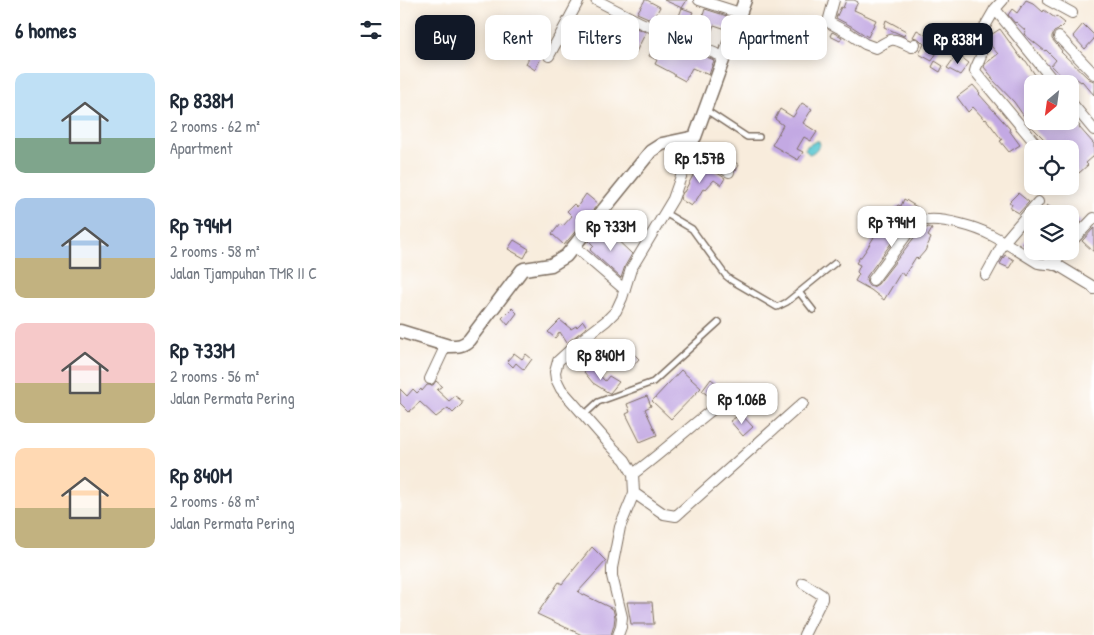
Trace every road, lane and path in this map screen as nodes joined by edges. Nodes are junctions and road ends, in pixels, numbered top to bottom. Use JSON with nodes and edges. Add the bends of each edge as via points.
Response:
{"nodes":[{"id":1,"x":579,"y":0,"type":"edge"},
{"id":2,"x":596,"y":0,"type":"edge"},
{"id":3,"x":699,"y":0,"type":"edge"},
{"id":4,"x":745,"y":0,"type":"edge"},
{"id":5,"x":834,"y":0,"type":"edge"},
{"id":6,"x":1003,"y":0,"type":"edge"},
{"id":7,"x":1048,"y":0,"type":"edge"},
{"id":8,"x":995,"y":9,"type":"junction"},
{"id":9,"x":1072,"y":13,"type":"dead end"},
{"id":10,"x":740,"y":14,"type":"joint"},
{"id":11,"x":1059,"y":37,"type":"dead end"},
{"id":12,"x":915,"y":44,"type":"dead end"},
{"id":13,"x":551,"y":52,"type":"edge"},
{"id":14,"x":721,"y":56,"type":"edge"},
{"id":15,"x":723,"y":60,"type":"edge"},
{"id":16,"x":1094,"y":74,"type":"edge"},
{"id":17,"x":1049,"y":75,"type":"edge"},
{"id":18,"x":705,"y":110,"type":"junction"},
{"id":19,"x":1079,"y":112,"type":"edge"},
{"id":20,"x":1094,"y":130,"type":"edge"},
{"id":21,"x":759,"y":137,"type":"dead end"},
{"id":22,"x":1032,"y":140,"type":"edge"},
{"id":23,"x":693,"y":143,"type":"junction"},
{"id":24,"x":729,"y":172,"type":"dead end"},
{"id":25,"x":1038,"y":202,"type":"dead end"},
{"id":26,"x":664,"y":213,"type":"junction"},
{"id":27,"x":1094,"y":218,"type":"edge"},
{"id":28,"x":1079,"y":234,"type":"edge"},
{"id":29,"x":1004,"y":242,"type":"junction"},
{"id":30,"x":574,"y":246,"type":"junction"},
{"id":31,"x":1056,"y":260,"type":"edge"},
{"id":32,"x":835,"y":263,"type":"dead end"},
{"id":33,"x":1053,"y":264,"type":"junction"},
{"id":34,"x":986,"y":275,"type":"dead end"},
{"id":35,"x":873,"y":280,"type":"dead end"},
{"id":36,"x":1094,"y":289,"type":"edge"},
{"id":37,"x":625,"y":290,"type":"junction"},
{"id":38,"x":799,"y":292,"type":"junction"},
{"id":39,"x":813,"y":310,"type":"dead end"},
{"id":40,"x":719,"y":322,"type":"dead end"},
{"id":41,"x":400,"y":332,"type":"edge"},
{"id":42,"x":446,"y":345,"type":"junction"},
{"id":43,"x":430,"y":379,"type":"dead end"},
{"id":44,"x":803,"y":403,"type":"dead end"},
{"id":45,"x":717,"y":406,"type":"dead end"},
{"id":46,"x":584,"y":415,"type":"junction"},
{"id":47,"x":633,"y":474,"type":"junction"},
{"id":48,"x":634,"y":493,"type":"junction"},
{"id":49,"x":802,"y":583,"type":"dead end"},
{"id":50,"x":618,"y":635,"type":"edge"},
{"id":51,"x":804,"y":635,"type":"edge"}],
"edges":[{"from":1,"to":13,"type":"street"},
{"from":2,"to":14,"type":"street","via":[[641,23]]},
{"from":3,"to":10,"type":"street"},
{"from":4,"to":10,"type":"street"},
{"from":5,"to":12,"type":"street","via":[[828,22],[865,44],[876,48],[893,39],[912,47]]},
{"from":6,"to":8,"type":"street"},
{"from":7,"to":9,"type":"street"},
{"from":8,"to":17,"type":"street"},
{"from":8,"to":22,"type":"street","via":[[978,40],[981,56],[975,71]]},
{"from":11,"to":16,"type":"street"},
{"from":15,"to":18,"type":"street"},
{"from":18,"to":21,"type":"lane","via":[[748,137]]},
{"from":18,"to":23,"type":"street"},
{"from":19,"to":20,"type":"street"},
{"from":23,"to":24,"type":"street"},
{"from":23,"to":26,"type":"street","via":[[673,199]]},
{"from":23,"to":30,"type":"street","via":[[662,144],[651,151]]},
{"from":25,"to":29,"type":"street"},
{"from":26,"to":37,"type":"street","via":[[631,270]]},
{"from":26,"to":38,"type":"lane","via":[[692,229],[726,276],[777,308]]},
{"from":27,"to":28,"type":"street"},
{"from":29,"to":33,"type":"street","via":[[1038,263]]},
{"from":29,"to":34,"type":"street"},
{"from":29,"to":35,"type":"street","via":[[971,227],[926,220],[913,226]]},
{"from":30,"to":37,"type":"street"},
{"from":30,"to":42,"type":"street","via":[[566,256],[551,265],[524,268],[469,340],[463,345]]},
{"from":31,"to":33,"type":"street"},
{"from":32,"to":38,"type":"lane"},
{"from":33,"to":36,"type":"street"},
{"from":37,"to":46,"type":"street","via":[[616,310],[568,351],[556,367],[556,379],[561,389]]},
{"from":38,"to":39,"type":"lane"},
{"from":40,"to":46,"type":"lane","via":[[653,382],[598,402]]},
{"from":41,"to":42,"type":"street"},
{"from":42,"to":43,"type":"street"},
{"from":44,"to":48,"type":"street","via":[[676,516],[664,514]]},
{"from":45,"to":47,"type":"street"},
{"from":46,"to":47,"type":"street","via":[[625,460]]},
{"from":47,"to":48,"type":"street"},
{"from":48,"to":50,"type":"street","via":[[620,527],[612,568],[622,617]]},
{"from":49,"to":51,"type":"street","via":[[822,595]]}]}
